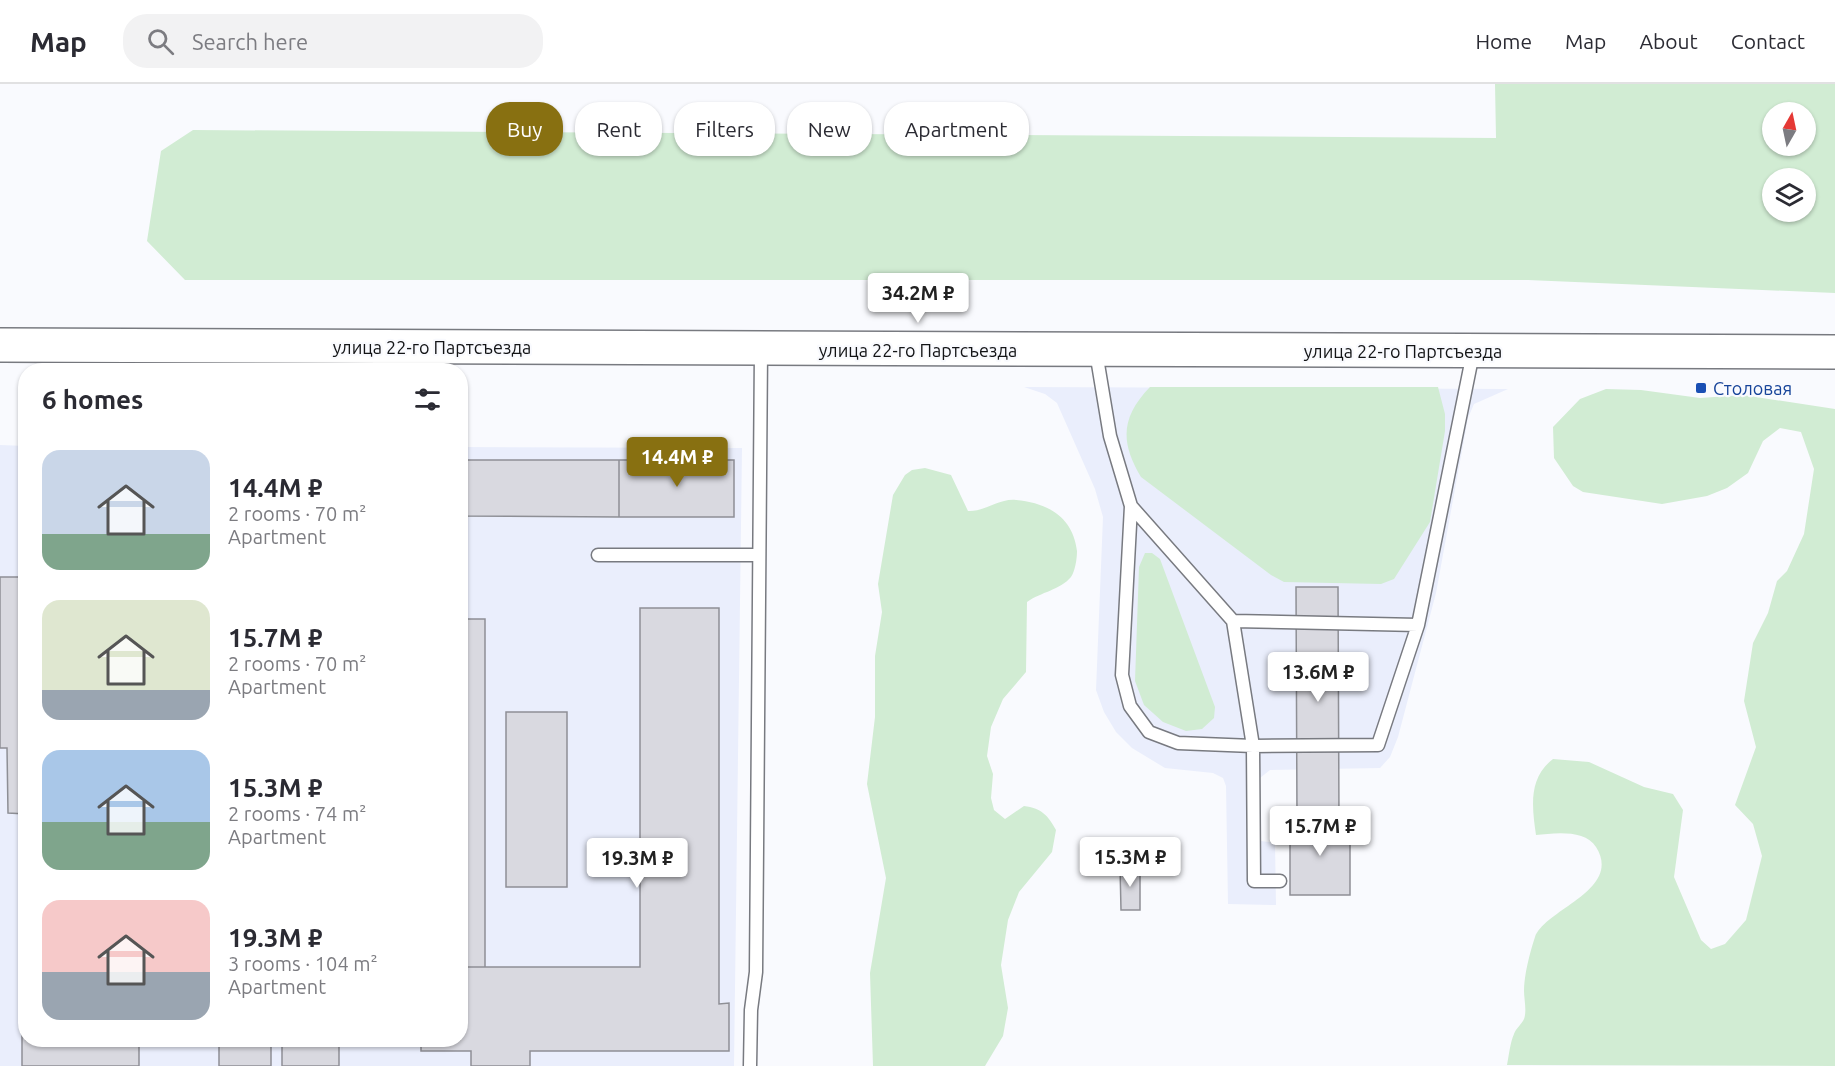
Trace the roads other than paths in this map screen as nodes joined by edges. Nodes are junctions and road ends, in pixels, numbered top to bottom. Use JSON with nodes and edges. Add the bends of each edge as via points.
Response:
{"nodes":[{"id":1,"x":0,"y":345,"type":"edge"},
{"id":2,"x":761,"y":349,"type":"junction"},
{"id":3,"x":1096,"y":350,"type":"junction"},
{"id":4,"x":1474,"y":351,"type":"junction"},
{"id":5,"x":1835,"y":352,"type":"edge"},
{"id":6,"x":1131,"y":506,"type":"junction"},
{"id":7,"x":598,"y":555,"type":"dead end"},
{"id":8,"x":759,"y":555,"type":"junction"},
{"id":9,"x":1233,"y":621,"type":"junction"},
{"id":10,"x":1418,"y":625,"type":"junction"},
{"id":11,"x":1253,"y":746,"type":"junction"},
{"id":12,"x":1280,"y":881,"type":"dead end"},
{"id":13,"x":750,"y":1066,"type":"edge"}],
"edges":[{"from":1,"to":2,"type":"main road","name":"улица 22-го Партсъезда"},
{"from":2,"to":3,"type":"main road","name":"улица 22-го Партсъезда"},
{"from":2,"to":8,"type":"lane"},
{"from":3,"to":4,"type":"main road","name":"улица 22-го Партсъезда"},
{"from":3,"to":6,"type":"lane","via":[[1110,436]]},
{"from":4,"to":5,"type":"main road","name":"улица 22-го Партсъезда"},
{"from":4,"to":10,"type":"lane"},
{"from":6,"to":9,"type":"lane"},
{"from":6,"to":11,"type":"lane","via":[[1122,675],[1130,706],[1149,732],[1178,743]]},
{"from":7,"to":8,"type":"lane"},
{"from":8,"to":13,"type":"lane","via":[[756,972]]},
{"from":9,"to":10,"type":"lane"},
{"from":9,"to":11,"type":"lane"},
{"from":10,"to":11,"type":"lane","via":[[1378,745]]},
{"from":11,"to":12,"type":"lane","via":[[1254,881]]}]}
